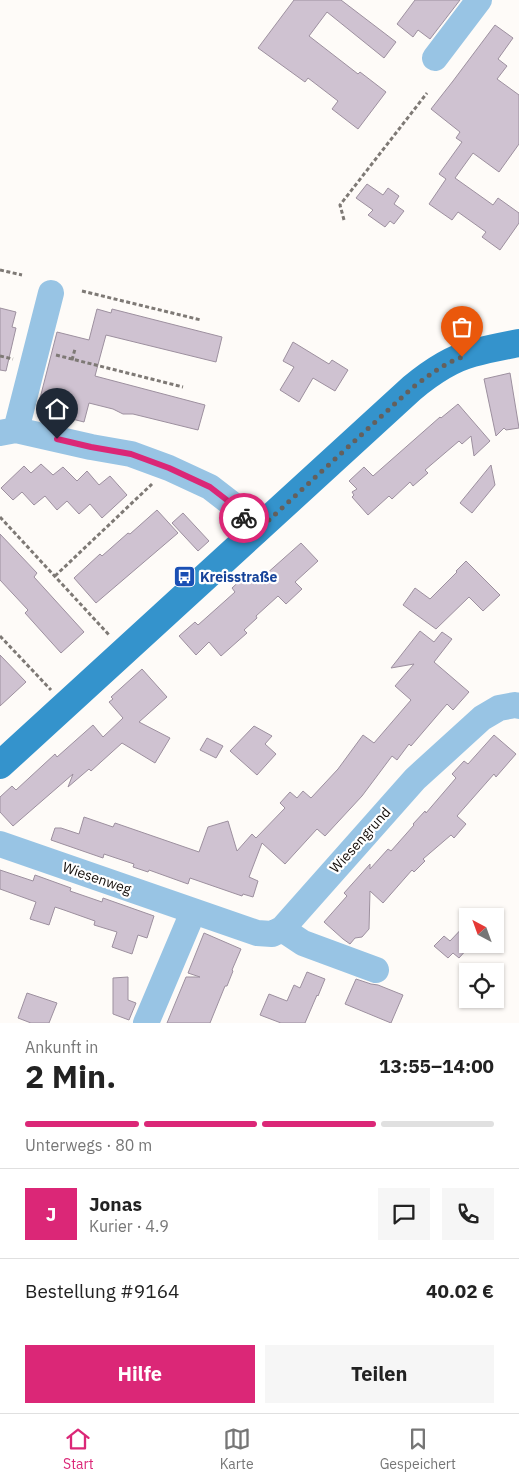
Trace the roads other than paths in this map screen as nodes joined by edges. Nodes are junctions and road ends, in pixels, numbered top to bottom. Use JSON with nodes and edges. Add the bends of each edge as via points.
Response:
{"nodes":[{"id":1,"x":479,"y":0,"type":"edge"},
{"id":2,"x":435,"y":58,"type":"dead end"},
{"id":3,"x":51,"y":293,"type":"dead end"},
{"id":4,"x":519,"y":343,"type":"edge"},
{"id":5,"x":8,"y":431,"type":"edge"},
{"id":6,"x":256,"y":532,"type":"junction"},
{"id":7,"x":519,"y":706,"type":"edge"},
{"id":8,"x":0,"y":765,"type":"edge"},
{"id":9,"x":0,"y":844,"type":"edge"},
{"id":10,"x":193,"y":912,"type":"junction"},
{"id":11,"x":282,"y":929,"type":"junction"},
{"id":12,"x":376,"y":970,"type":"dead end"},
{"id":13,"x":146,"y":1023,"type":"edge"}],
"edges":[{"from":1,"to":2,"type":"street"},
{"from":3,"to":5,"type":"street","via":[[36,350]]},
{"from":4,"to":6,"type":"main road","via":[[472,353],[428,375]]},
{"from":5,"to":6,"type":"street","via":[[131,454],[169,468],[210,487],[232,504]]},
{"from":6,"to":8,"type":"main road"},
{"from":7,"to":11,"type":"street","name":"Wiesengrund","via":[[498,708],[482,718],[414,779]]},
{"from":9,"to":10,"type":"street","name":"Wiesenweg"},
{"from":10,"to":11,"type":"street","via":[[257,933],[272,934]]},
{"from":10,"to":13,"type":"street"},
{"from":11,"to":12,"type":"street","via":[[303,943]]}]}
